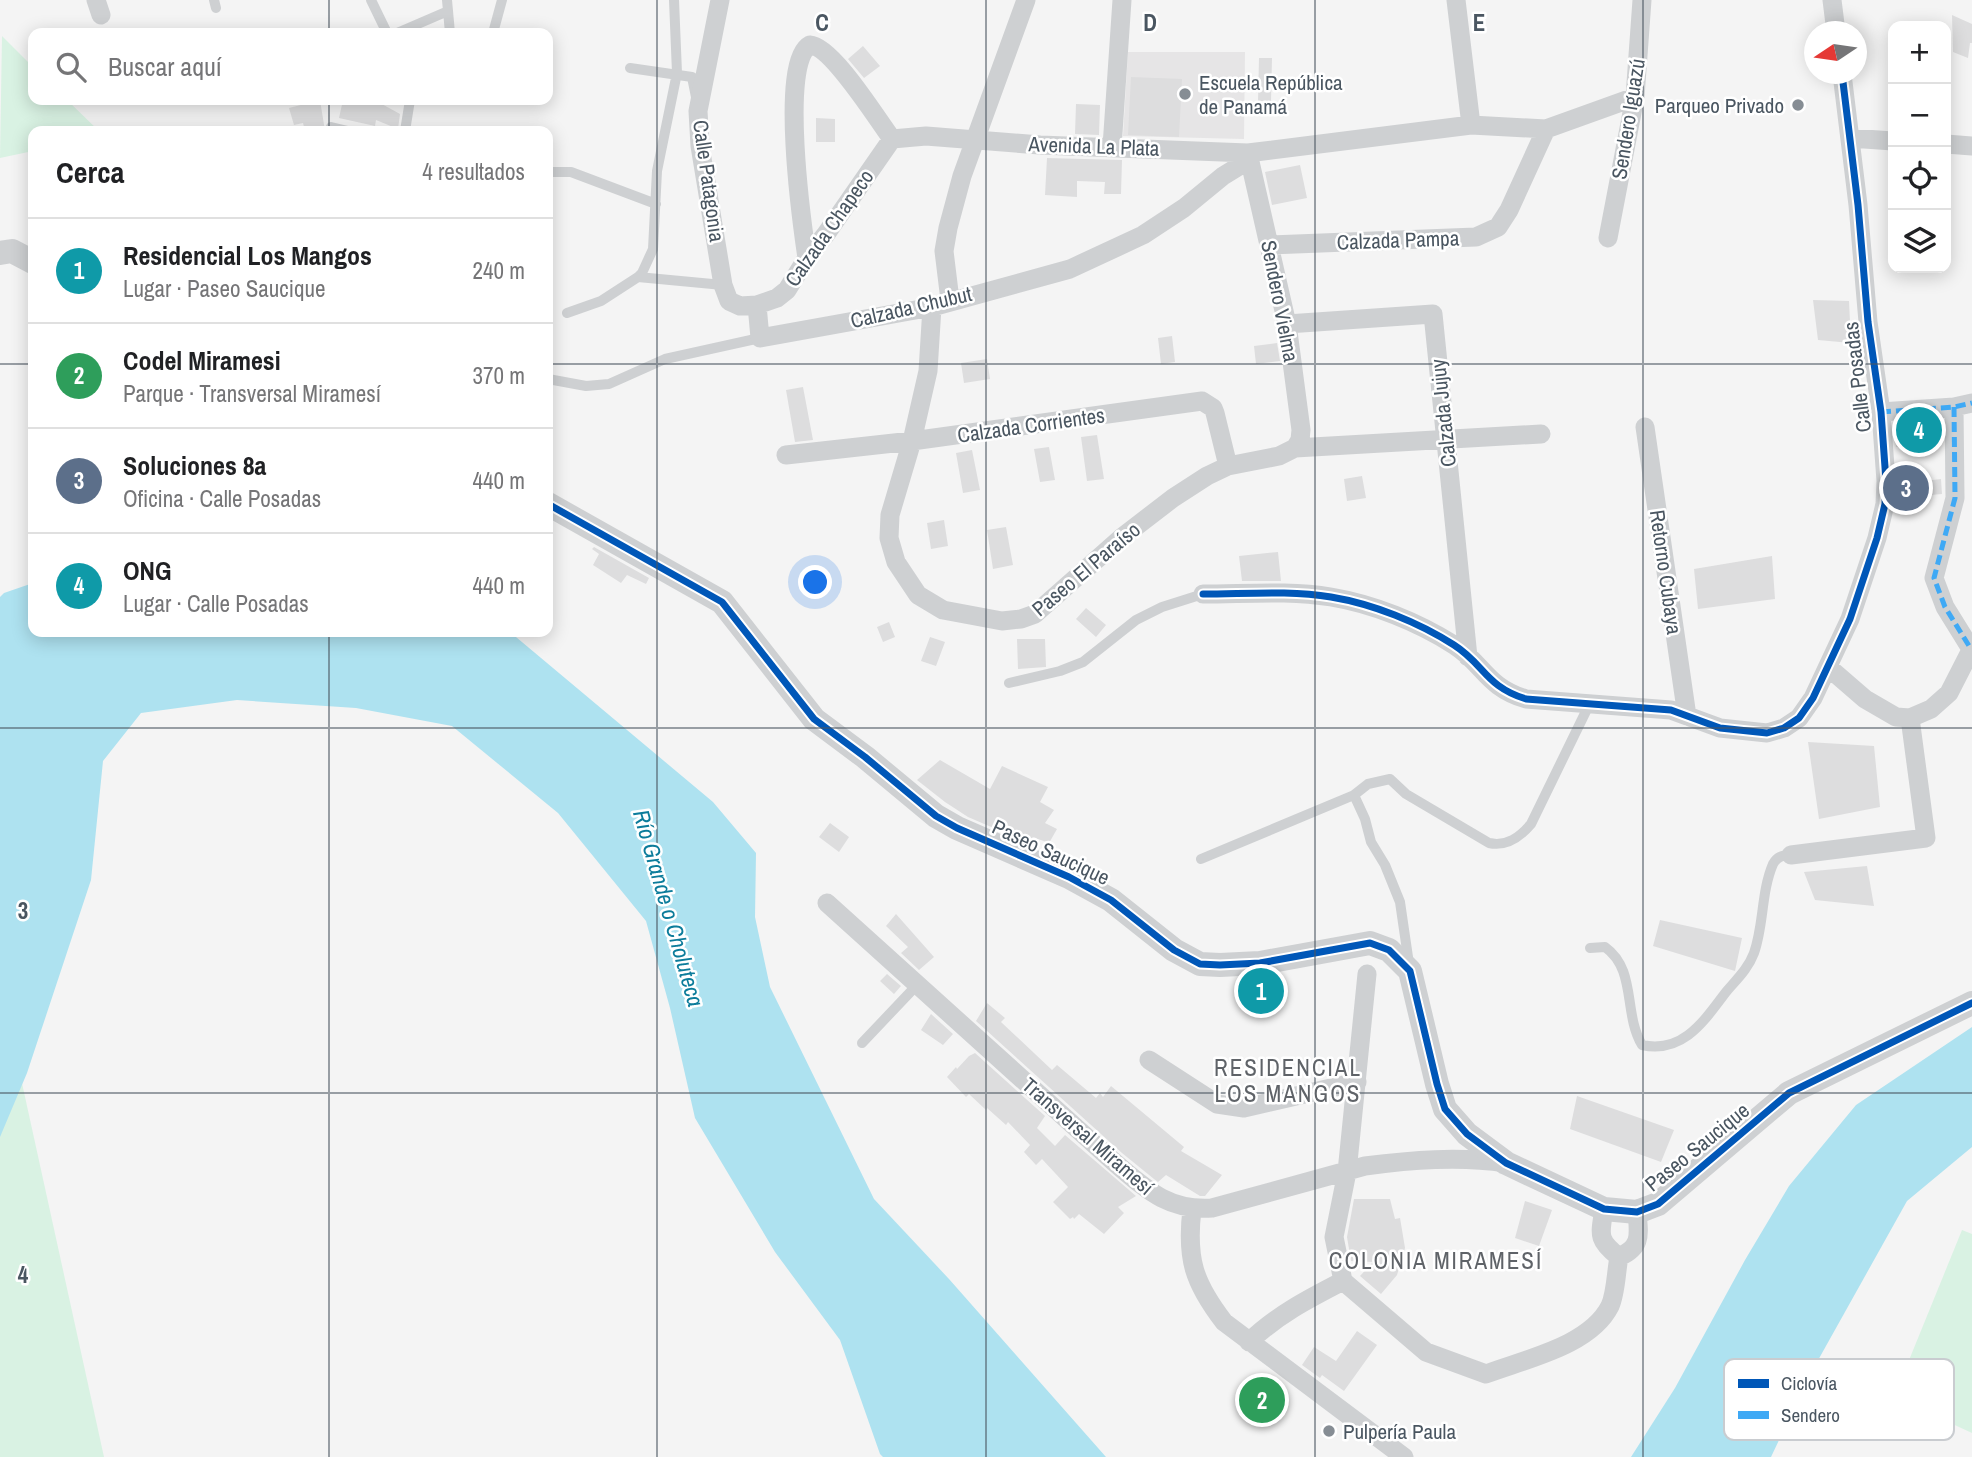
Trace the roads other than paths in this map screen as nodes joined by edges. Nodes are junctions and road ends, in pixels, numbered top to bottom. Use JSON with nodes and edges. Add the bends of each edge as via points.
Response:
{"nodes":[{"id":1,"x":371,"y":0,"type":"edge"},
{"id":2,"x":447,"y":0,"type":"edge"},
{"id":3,"x":502,"y":0,"type":"edge"},
{"id":4,"x":674,"y":0,"type":"edge"},
{"id":5,"x":720,"y":0,"type":"edge"},
{"id":6,"x":1026,"y":0,"type":"edge"},
{"id":7,"x":1122,"y":0,"type":"edge"},
{"id":8,"x":1456,"y":0,"type":"edge"},
{"id":9,"x":1642,"y":0,"type":"edge"},
{"id":10,"x":1832,"y":0,"type":"edge"},
{"id":11,"x":447,"y":11,"type":"junction"},
{"id":12,"x":1835,"y":21,"type":"edge"},
{"id":13,"x":385,"y":28,"type":"edge"},
{"id":14,"x":408,"y":28,"type":"edge"},
{"id":15,"x":449,"y":28,"type":"edge"},
{"id":16,"x":494,"y":28,"type":"edge"},
{"id":17,"x":630,"y":68,"type":"dead end"},
{"id":18,"x":677,"y":73,"type":"junction"},
{"id":19,"x":1843,"y":84,"type":"edge"},
{"id":20,"x":1635,"y":97,"type":"junction"},
{"id":21,"x":409,"y":105,"type":"edge"},
{"id":22,"x":698,"y":111,"type":"junction"},
{"id":23,"x":1471,"y":125,"type":"junction"},
{"id":24,"x":406,"y":126,"type":"edge"},
{"id":25,"x":1546,"y":128,"type":"junction"},
{"id":26,"x":1850,"y":138,"type":"junction"},
{"id":27,"x":892,"y":139,"type":"junction"},
{"id":28,"x":976,"y":139,"type":"junction"},
{"id":29,"x":1888,"y":141,"type":"edge"},
{"id":30,"x":1951,"y":144,"type":"edge"},
{"id":31,"x":1972,"y":146,"type":"edge"},
{"id":32,"x":1112,"y":147,"type":"junction"},
{"id":33,"x":1249,"y":157,"type":"junction"},
{"id":34,"x":553,"y":172,"type":"edge"},
{"id":35,"x":656,"y":204,"type":"junction"},
{"id":36,"x":1608,"y":238,"type":"dead end"},
{"id":37,"x":1269,"y":245,"type":"junction"},
{"id":38,"x":0,"y":253,"type":"edge"},
{"id":39,"x":807,"y":258,"type":"junction"},
{"id":40,"x":28,"y":259,"type":"edge"},
{"id":41,"x":638,"y":276,"type":"junction"},
{"id":42,"x":723,"y":285,"type":"junction"},
{"id":43,"x":941,"y":303,"type":"junction"},
{"id":44,"x":757,"y":305,"type":"junction"},
{"id":45,"x":567,"y":313,"type":"dead end"},
{"id":46,"x":1287,"y":324,"type":"junction"},
{"id":47,"x":760,"y":338,"type":"junction"},
{"id":48,"x":553,"y":380,"type":"edge"},
{"id":49,"x":1963,"y":405,"type":"edge"},
{"id":50,"x":1881,"y":412,"type":"junction"},
{"id":51,"x":1645,"y":427,"type":"dead end"},
{"id":52,"x":1541,"y":434,"type":"dead end"},
{"id":53,"x":1446,"y":440,"type":"junction"},
{"id":54,"x":912,"y":441,"type":"junction"},
{"id":55,"x":1295,"y":448,"type":"junction"},
{"id":56,"x":786,"y":455,"type":"dead end"},
{"id":57,"x":1227,"y":466,"type":"junction"},
{"id":58,"x":553,"y":507,"type":"edge"},
{"id":59,"x":1203,"y":594,"type":"joint"},
{"id":60,"x":1971,"y":648,"type":"edge"},
{"id":61,"x":1468,"y":657,"type":"junction"},
{"id":62,"x":1828,"y":667,"type":"junction"},
{"id":63,"x":1009,"y":683,"type":"dead end"},
{"id":64,"x":1588,"y":705,"type":"junction"},
{"id":65,"x":1687,"y":716,"type":"junction"},
{"id":66,"x":1910,"y":718,"type":"junction"},
{"id":67,"x":1354,"y":795,"type":"junction"},
{"id":68,"x":1791,"y":855,"type":"joint"},
{"id":69,"x":1201,"y":859,"type":"dead end"},
{"id":70,"x":827,"y":903,"type":"dead end"},
{"id":71,"x":1590,"y":948,"type":"dead end"},
{"id":72,"x":1410,"y":971,"type":"junction"},
{"id":73,"x":1367,"y":974,"type":"dead end"},
{"id":74,"x":917,"y":985,"type":"junction"},
{"id":75,"x":1972,"y":1003,"type":"edge"},
{"id":76,"x":862,"y":1043,"type":"dead end"},
{"id":77,"x":1149,"y":1060,"type":"dead end"},
{"id":78,"x":1357,"y":1082,"type":"junction"},
{"id":79,"x":1506,"y":1163,"type":"junction"},
{"id":80,"x":1347,"y":1172,"type":"junction"},
{"id":81,"x":1192,"y":1209,"type":"junction"},
{"id":82,"x":1604,"y":1209,"type":"junction"},
{"id":83,"x":1637,"y":1212,"type":"junction"},
{"id":84,"x":1619,"y":1257,"type":"junction"},
{"id":85,"x":1343,"y":1281,"type":"junction"},
{"id":86,"x":1249,"y":1342,"type":"junction"},
{"id":87,"x":1404,"y":1457,"type":"edge"}],
"edges":[{"from":1,"to":13,"type":"lane"},
{"from":2,"to":11,"type":"lane"},
{"from":3,"to":16,"type":"lane"},
{"from":4,"to":18,"type":"lane"},
{"from":5,"to":22,"type":"street","name":"Calle Patagonia"},
{"from":6,"to":28,"type":"street","name":"Paseo El Paraíso"},
{"from":7,"to":32,"type":"street"},
{"from":8,"to":23,"type":"street"},
{"from":9,"to":20,"type":"street","name":"Sendero Iguazú"},
{"from":10,"to":12,"type":"street"},
{"from":11,"to":14,"type":"lane"},
{"from":11,"to":15,"type":"lane"},
{"from":17,"to":18,"type":"lane"},
{"from":18,"to":22,"type":"lane","via":[[692,77]]},
{"from":18,"to":35,"type":"lane","via":[[657,172]]},
{"from":19,"to":26,"type":"street","name":"Calle Posadas"},
{"from":20,"to":25,"type":"street","name":"Avenida La Plata"},
{"from":20,"to":36,"type":"street","name":"Sendero Iguazú"},
{"from":21,"to":24,"type":"lane"},
{"from":22,"to":42,"type":"street","name":"Calle Patagonia"},
{"from":23,"to":25,"type":"street","name":"Avenida La Plata"},
{"from":23,"to":33,"type":"street","name":"Avenida La Plata"},
{"from":25,"to":37,"type":"street","name":"Calzada Pampa","via":[[1509,210],[1498,227],[1476,237]]},
{"from":26,"to":29,"type":"street"},
{"from":26,"to":50,"type":"street","name":"Calle Posadas"},
{"from":27,"to":28,"type":"street","name":"Avenida La Plata"},
{"from":27,"to":39,"type":"street","name":"Calzada Chapeco"},
{"from":27,"to":39,"type":"street","via":[[835,61],[816,45],[805,47],[797,73],[794,129]]},
{"from":28,"to":32,"type":"street","name":"Avenida La Plata"},
{"from":28,"to":43,"type":"street","name":"Paseo El Paraíso","via":[[944,251]]},
{"from":30,"to":31,"type":"street"},
{"from":32,"to":33,"type":"street","name":"Avenida La Plata"},
{"from":33,"to":37,"type":"street","name":"Sendero Vielma"},
{"from":33,"to":43,"type":"street","name":"Calzada Chubut","via":[[1174,215],[1119,248],[1070,269]]},
{"from":34,"to":35,"type":"lane","via":[[571,172]]},
{"from":35,"to":41,"type":"lane","via":[[653,249]]},
{"from":37,"to":46,"type":"street","name":"Sendero Vielma"},
{"from":38,"to":40,"type":"street","via":[[12,251]]},
{"from":39,"to":44,"type":"street","name":"Calzada Chapeco","via":[[787,290]]},
{"from":41,"to":42,"type":"lane"},
{"from":41,"to":45,"type":"lane","via":[[601,301]]},
{"from":42,"to":44,"type":"street","via":[[729,301]]},
{"from":43,"to":47,"type":"street","name":"Calzada Chubut"},
{"from":43,"to":54,"type":"street","name":"Paseo El Paraíso"},
{"from":44,"to":47,"type":"street"},
{"from":46,"to":53,"type":"street","name":"Calzada Jujuy","via":[[1433,314]]},
{"from":46,"to":55,"type":"street","name":"Sendero Vielma","via":[[1301,430]]},
{"from":47,"to":48,"type":"lane","name":"Calzada Chubut","via":[[665,359],[609,384],[586,386]]},
{"from":49,"to":50,"type":"street"},
{"from":49,"to":60,"type":"street","via":[[1955,498],[1934,578],[1945,607]]},
{"from":50,"to":62,"type":"street","name":"Calle Posadas","via":[[1885,504],[1850,619]]},
{"from":51,"to":65,"type":"street","name":"Retorno Cubaya"},
{"from":52,"to":53,"type":"street","name":"Paseo El Paraíso"},
{"from":53,"to":55,"type":"street","name":"Paseo El Paraíso"},
{"from":53,"to":61,"type":"street","name":"Calzada Jujuy"},
{"from":54,"to":56,"type":"street","name":"Calzada Corrientes"},
{"from":54,"to":57,"type":"street","name":"Calzada Corrientes","via":[[1202,401],[1215,413]]},
{"from":54,"to":57,"type":"street","name":"Paseo El Paraíso","via":[[890,514],[889,538],[896,562],[918,595],[943,610],[1002,621],[1035,614],[1121,538],[1173,498]]},
{"from":55,"to":57,"type":"street","name":"Paseo El Paraíso","via":[[1289,454]]},
{"from":58,"to":72,"type":"street","name":"Paseo Saucique","via":[[722,602],[814,719],[936,816],[1111,900],[1174,950],[1200,964],[1259,963],[1370,943],[1389,950]]},
{"from":59,"to":61,"type":"street","name":"Calle Posadas","via":[[1289,594],[1356,603],[1405,620]]},
{"from":59,"to":63,"type":"lane","via":[[1136,620],[1083,662]]},
{"from":60,"to":66,"type":"street","via":[[1949,693],[1931,709]]},
{"from":61,"to":64,"type":"street","name":"Calle Posadas","via":[[1507,694]]},
{"from":62,"to":65,"type":"street","name":"Calle Posadas","via":[[1813,698],[1784,728],[1767,733],[1720,728]]},
{"from":62,"to":66,"type":"street","via":[[1865,699],[1896,717]]},
{"from":64,"to":65,"type":"street","name":"Calle Posadas","via":[[1671,710]]},
{"from":64,"to":67,"type":"lane","via":[[1531,824],[1506,843],[1489,843],[1406,794],[1390,779]]},
{"from":66,"to":68,"type":"street","via":[[1926,838]]},
{"from":67,"to":69,"type":"lane"},
{"from":67,"to":72,"type":"lane","via":[[1400,902]]},
{"from":68,"to":71,"type":"lane","via":[[1774,861],[1748,967],[1694,1031],[1673,1044],[1642,1045],[1634,1033],[1623,965],[1605,947]]},
{"from":70,"to":74,"type":"street","name":"Transversal Miramesí"},
{"from":72,"to":79,"type":"street","name":"Paseo Saucique","via":[[1445,1109],[1466,1134]]},
{"from":73,"to":78,"type":"street"},
{"from":74,"to":76,"type":"lane"},
{"from":74,"to":81,"type":"street","name":"Transversal Miramesí","via":[[1152,1194]]},
{"from":75,"to":83,"type":"street","name":"Paseo Saucique","via":[[1790,1093],[1658,1204]]},
{"from":77,"to":78,"type":"street","via":[[1217,1104],[1244,1108]]},
{"from":78,"to":80,"type":"street"},
{"from":79,"to":80,"type":"street","via":[[1447,1159],[1376,1164]]},
{"from":79,"to":82,"type":"street","name":"Paseo Saucique"},
{"from":80,"to":81,"type":"street","via":[[1212,1208]]},
{"from":80,"to":85,"type":"street","via":[[1334,1237]]},
{"from":81,"to":86,"type":"street","via":[[1190,1250],[1204,1296],[1224,1322]]},
{"from":82,"to":83,"type":"street","name":"Paseo Saucique"},
{"from":82,"to":84,"type":"street","via":[[1604,1246]]},
{"from":83,"to":84,"type":"street","via":[[1639,1237],[1632,1251]]},
{"from":84,"to":85,"type":"street","via":[[1610,1305],[1594,1327],[1573,1341],[1486,1374],[1426,1352]]},
{"from":85,"to":86,"type":"street","via":[[1294,1306]]},
{"from":86,"to":87,"type":"street"}]}
